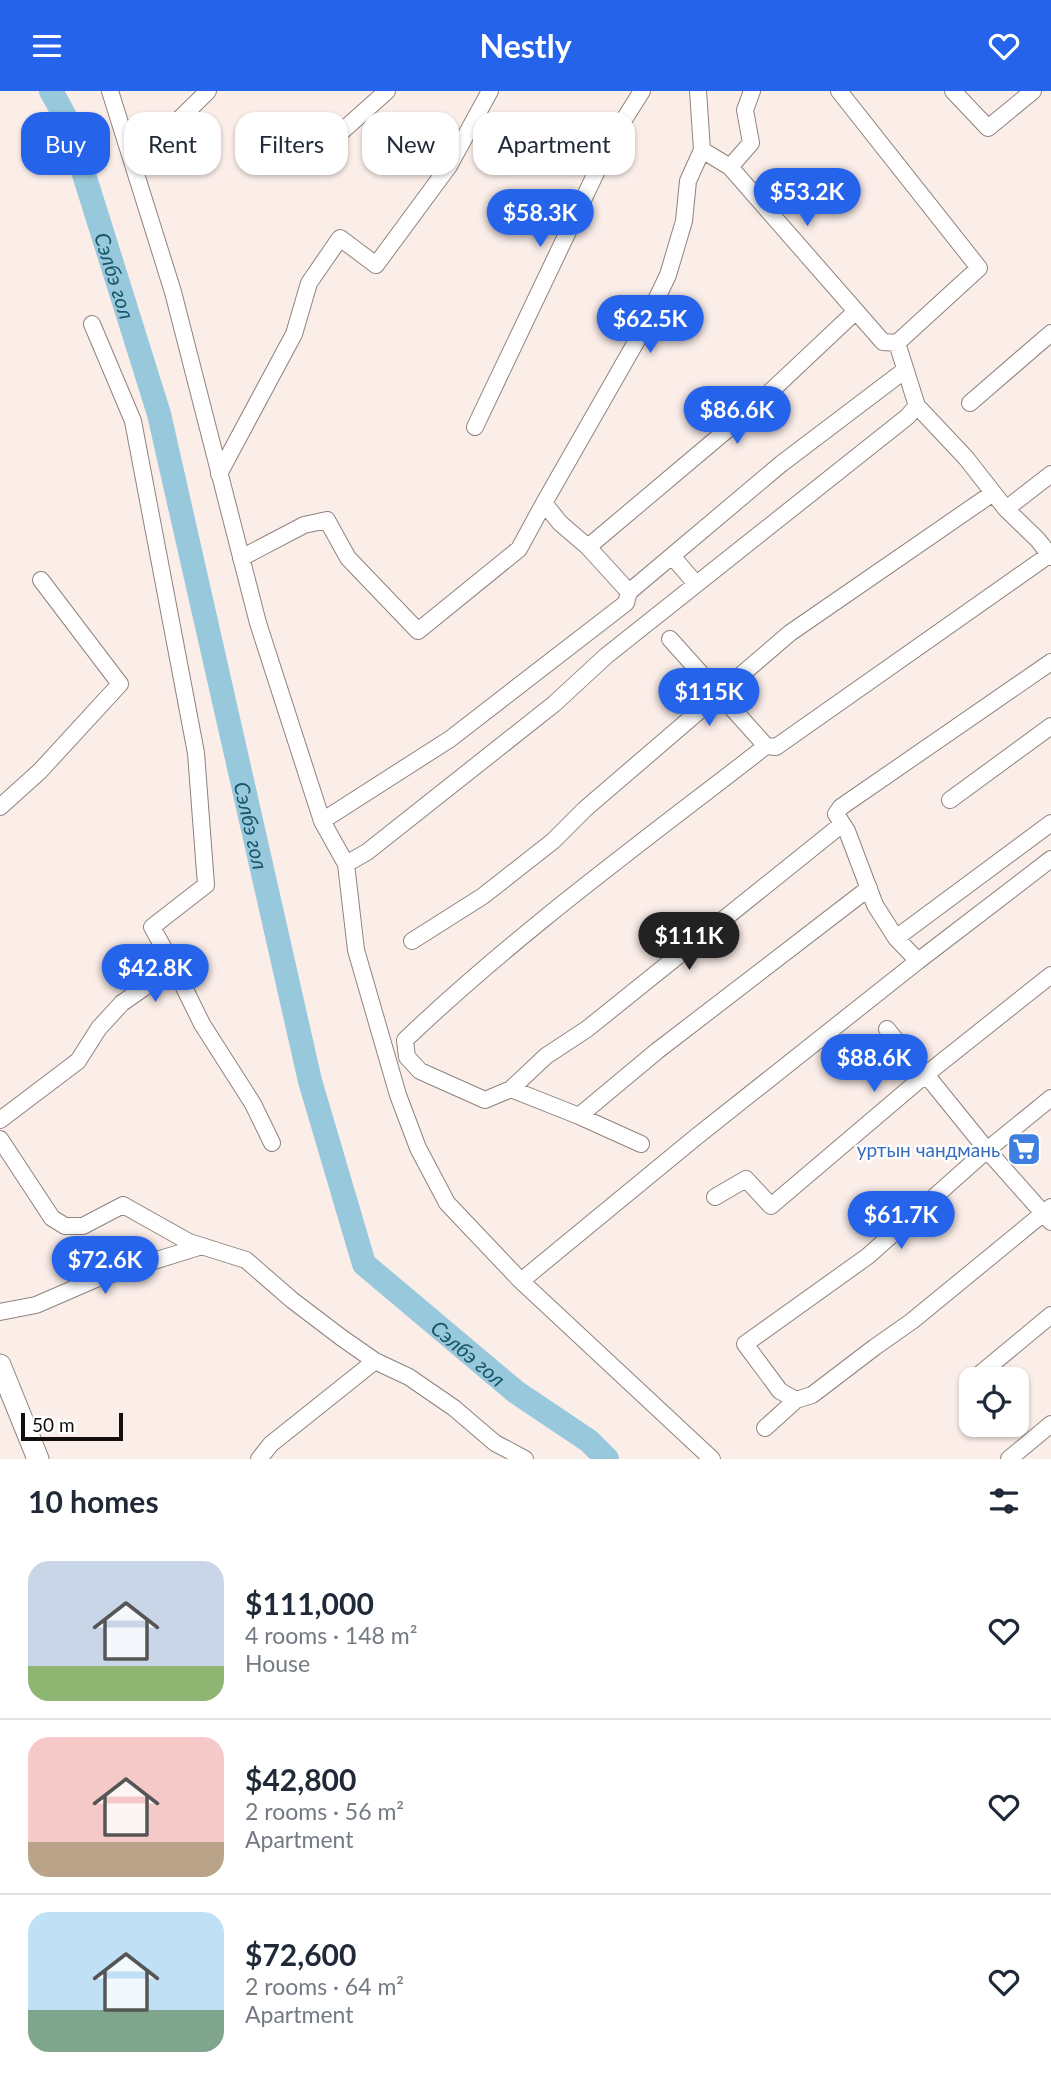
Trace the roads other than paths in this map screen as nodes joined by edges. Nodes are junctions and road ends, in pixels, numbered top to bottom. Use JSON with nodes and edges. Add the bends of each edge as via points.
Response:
{"nodes":[{"id":1,"x":110,"y":91,"type":"edge"},
{"id":2,"x":208,"y":91,"type":"edge"},
{"id":3,"x":387,"y":91,"type":"edge"},
{"id":4,"x":491,"y":91,"type":"edge"},
{"id":5,"x":642,"y":91,"type":"edge"},
{"id":6,"x":698,"y":91,"type":"edge"},
{"id":7,"x":752,"y":91,"type":"edge"},
{"id":8,"x":839,"y":91,"type":"edge"},
{"id":9,"x":953,"y":91,"type":"edge"},
{"id":10,"x":1033,"y":91,"type":"edge"},
{"id":11,"x":187,"y":112,"type":"edge"},
{"id":12,"x":348,"y":126,"type":"edge"},
{"id":13,"x":124,"y":136,"type":"edge"},
{"id":14,"x":702,"y":150,"type":"junction"},
{"id":15,"x":730,"y":167,"type":"junction"},
{"id":16,"x":136,"y":175,"type":"edge"},
{"id":17,"x":856,"y":311,"type":"junction"},
{"id":18,"x":92,"y":324,"type":"dead end"},
{"id":19,"x":1051,"y":333,"type":"edge"},
{"id":20,"x":897,"y":343,"type":"junction"},
{"id":21,"x":905,"y":370,"type":"junction"},
{"id":22,"x":970,"y":403,"type":"dead end"},
{"id":23,"x":917,"y":406,"type":"junction"},
{"id":24,"x":475,"y":427,"type":"dead end"},
{"id":25,"x":219,"y":474,"type":"junction"},
{"id":26,"x":1051,"y":474,"type":"edge"},
{"id":27,"x":993,"y":493,"type":"junction"},
{"id":28,"x":544,"y":503,"type":"junction"},
{"id":29,"x":1006,"y":509,"type":"junction"},
{"id":30,"x":588,"y":547,"type":"junction"},
{"id":31,"x":671,"y":556,"type":"junction"},
{"id":32,"x":1050,"y":556,"type":"edge"},
{"id":33,"x":241,"y":558,"type":"junction"},
{"id":34,"x":41,"y":580,"type":"dead end"},
{"id":35,"x":696,"y":584,"type":"junction"},
{"id":36,"x":629,"y":592,"type":"junction"},
{"id":37,"x":670,"y":639,"type":"dead end"},
{"id":38,"x":1051,"y":662,"type":"edge"},
{"id":39,"x":720,"y":695,"type":"junction"},
{"id":40,"x":1051,"y":726,"type":"edge"},
{"id":41,"x":766,"y":746,"type":"junction"},
{"id":42,"x":950,"y":800,"type":"dead end"},
{"id":43,"x":0,"y":807,"type":"edge"},
{"id":44,"x":323,"y":821,"type":"junction"},
{"id":45,"x":1051,"y":823,"type":"edge"},
{"id":46,"x":841,"y":825,"type":"junction"},
{"id":47,"x":1051,"y":859,"type":"edge"},
{"id":48,"x":346,"y":865,"type":"junction"},
{"id":49,"x":869,"y":888,"type":"junction"},
{"id":50,"x":896,"y":938,"type":"junction"},
{"id":51,"x":412,"y":941,"type":"dead end"},
{"id":52,"x":918,"y":961,"type":"junction"},
{"id":53,"x":174,"y":967,"type":"junction"},
{"id":54,"x":1051,"y":975,"type":"edge"},
{"id":55,"x":887,"y":1029,"type":"dead end"},
{"id":56,"x":924,"y":1076,"type":"junction"},
{"id":57,"x":511,"y":1089,"type":"junction"},
{"id":58,"x":1051,"y":1098,"type":"edge"},
{"id":59,"x":579,"y":1116,"type":"junction"},
{"id":60,"x":0,"y":1120,"type":"edge"},
{"id":61,"x":0,"y":1139,"type":"edge"},
{"id":62,"x":272,"y":1143,"type":"dead end"},
{"id":63,"x":641,"y":1144,"type":"dead end"},
{"id":64,"x":987,"y":1150,"type":"junction"},
{"id":65,"x":715,"y":1197,"type":"dead end"},
{"id":66,"x":1049,"y":1214,"type":"edge"},
{"id":67,"x":202,"y":1246,"type":"junction"},
{"id":68,"x":520,"y":1281,"type":"junction"},
{"id":69,"x":0,"y":1312,"type":"edge"},
{"id":70,"x":1051,"y":1315,"type":"edge"},
{"id":71,"x":375,"y":1361,"type":"junction"},
{"id":72,"x":0,"y":1365,"type":"edge"},
{"id":73,"x":988,"y":1367,"type":"edge"},
{"id":74,"x":796,"y":1400,"type":"junction"},
{"id":75,"x":1051,"y":1424,"type":"edge"},
{"id":76,"x":765,"y":1428,"type":"dead end"},
{"id":77,"x":38,"y":1459,"type":"edge"},
{"id":78,"x":259,"y":1459,"type":"edge"},
{"id":79,"x":525,"y":1459,"type":"edge"},
{"id":80,"x":712,"y":1459,"type":"edge"},
{"id":81,"x":1009,"y":1459,"type":"edge"}],
"edges":[{"from":1,"to":13,"type":"street"},
{"from":2,"to":11,"type":"street"},
{"from":3,"to":12,"type":"street"},
{"from":4,"to":25,"type":"street","via":[[449,166],[376,265],[340,238],[309,283],[290,343]]},
{"from":5,"to":24,"type":"street","via":[[613,137]]},
{"from":6,"to":14,"type":"street"},
{"from":7,"to":15,"type":"street","via":[[745,110],[751,143]]},
{"from":8,"to":20,"type":"street","via":[[979,268]]},
{"from":9,"to":10,"type":"street","via":[[988,128]]},
{"from":14,"to":15,"type":"street"},
{"from":14,"to":28,"type":"street","via":[[688,181],[684,221],[668,275],[636,342]]},
{"from":15,"to":17,"type":"street"},
{"from":16,"to":25,"type":"street","via":[[173,292]]},
{"from":17,"to":20,"type":"street","via":[[883,342]]},
{"from":17,"to":30,"type":"street","via":[[753,408]]},
{"from":18,"to":53,"type":"street","via":[[133,421],[196,753],[206,885],[152,927]]},
{"from":19,"to":22,"type":"street"},
{"from":20,"to":21,"type":"street"},
{"from":21,"to":23,"type":"street"},
{"from":21,"to":31,"type":"street","via":[[781,464]]},
{"from":23,"to":27,"type":"street"},
{"from":23,"to":35,"type":"street"},
{"from":25,"to":33,"type":"street"},
{"from":26,"to":29,"type":"street"},
{"from":27,"to":29,"type":"street"},
{"from":27,"to":39,"type":"street","via":[[790,633]]},
{"from":28,"to":30,"type":"street"},
{"from":28,"to":33,"type":"street","via":[[519,549],[418,631],[348,558],[327,520],[304,525]]},
{"from":29,"to":32,"type":"street"},
{"from":30,"to":36,"type":"street"},
{"from":31,"to":35,"type":"street"},
{"from":31,"to":36,"type":"street"},
{"from":32,"to":41,"type":"street","via":[[776,747]]},
{"from":33,"to":44,"type":"street"},
{"from":34,"to":43,"type":"street","via":[[120,684]]},
{"from":35,"to":48,"type":"street","via":[[554,704]]},
{"from":36,"to":44,"type":"street","via":[[626,603],[450,739]]},
{"from":37,"to":39,"type":"street"},
{"from":38,"to":46,"type":"street","via":[[841,807],[836,814]]},
{"from":39,"to":41,"type":"street"},
{"from":39,"to":51,"type":"street","via":[[553,841],[483,896]]},
{"from":40,"to":42,"type":"street"},
{"from":41,"to":57,"type":"street","via":[[537,925],[405,1040],[407,1057],[420,1071],[485,1100]]},
{"from":44,"to":48,"type":"street"},
{"from":45,"to":50,"type":"street"},
{"from":46,"to":49,"type":"street"},
{"from":46,"to":57,"type":"street","via":[[587,1029],[545,1056]]},
{"from":47,"to":52,"type":"street"},
{"from":48,"to":68,"type":"street","via":[[356,950],[418,1148],[447,1203]]},
{"from":49,"to":50,"type":"street"},
{"from":49,"to":59,"type":"street"},
{"from":50,"to":52,"type":"street"},
{"from":52,"to":68,"type":"street"},
{"from":53,"to":60,"type":"street","via":[[122,1003],[78,1061]]},
{"from":53,"to":62,"type":"street"},
{"from":54,"to":56,"type":"street"},
{"from":55,"to":56,"type":"street"},
{"from":56,"to":64,"type":"street"},
{"from":56,"to":65,"type":"street","via":[[771,1206],[746,1179]]},
{"from":57,"to":59,"type":"street"},
{"from":58,"to":64,"type":"street"},
{"from":59,"to":63,"type":"street"},
{"from":61,"to":67,"type":"street","via":[[52,1218],[65,1226],[83,1226],[123,1205]]},
{"from":64,"to":66,"type":"street"},
{"from":64,"to":74,"type":"street","via":[[868,1256],[745,1344],[780,1391]]},
{"from":66,"to":74,"type":"street","via":[[812,1395]]},
{"from":67,"to":69,"type":"street","via":[[96,1279],[36,1305]]},
{"from":67,"to":71,"type":"street","via":[[246,1260]]},
{"from":68,"to":80,"type":"street"},
{"from":70,"to":73,"type":"street"},
{"from":71,"to":78,"type":"street","via":[[271,1444]]},
{"from":71,"to":79,"type":"street","via":[[410,1377],[495,1443]]},
{"from":72,"to":77,"type":"main road"},
{"from":74,"to":76,"type":"street"},
{"from":75,"to":81,"type":"street"}]}
